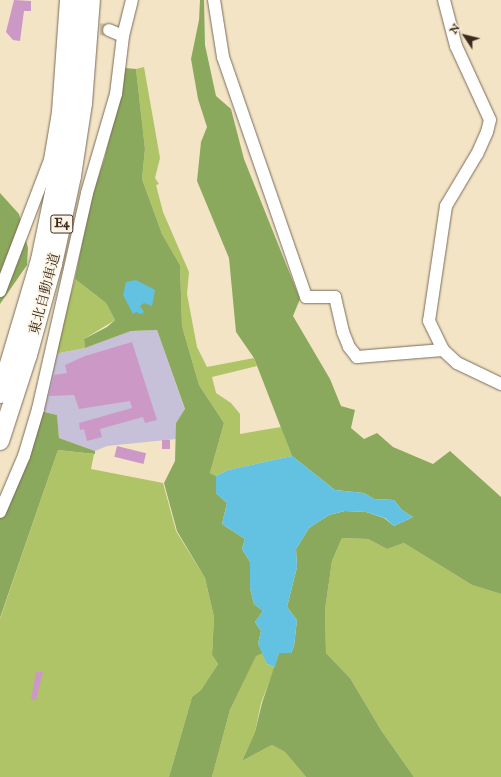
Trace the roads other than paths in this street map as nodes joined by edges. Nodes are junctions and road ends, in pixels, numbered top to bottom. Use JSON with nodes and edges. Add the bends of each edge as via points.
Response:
{"nodes":[{"id":1,"x":66,"y":0,"type":"edge"},
{"id":2,"x":78,"y":0,"type":"edge"},
{"id":3,"x":91,"y":0,"type":"edge"},
{"id":4,"x":132,"y":0,"type":"edge"},
{"id":5,"x":214,"y":0,"type":"edge"},
{"id":6,"x":444,"y":0,"type":"edge"},
{"id":7,"x":109,"y":30,"type":"tunnel mouth"},
{"id":8,"x":123,"y":36,"type":"junction"},
{"id":9,"x":0,"y":291,"type":"edge"},
{"id":10,"x":443,"y":350,"type":"junction"},
{"id":11,"x":501,"y":384,"type":"edge"},
{"id":12,"x":0,"y":394,"type":"edge"},
{"id":13,"x":0,"y":441,"type":"edge"},
{"id":14,"x":0,"y":512,"type":"edge"}],
"edges":[{"from":1,"to":9,"type":"street","via":[[58,112],[50,160]]},
{"from":2,"to":12,"type":"highway","name":"東北自動車道","number":"E4","via":[[71,99],[58,173],[40,260]]},
{"from":3,"to":13,"type":"highway","name":"東北自動車道","number":"E4","via":[[83,103],[72,176],[49,280]]},
{"from":4,"to":8,"type":"street"},
{"from":5,"to":10,"type":"street","via":[[223,57],[306,297],[335,297],[343,332],[357,357]]},
{"from":6,"to":10,"type":"street","via":[[456,46],[490,120],[488,132],[477,154],[446,206],[428,321]]},
{"from":7,"to":8,"type":"street"},
{"from":8,"to":14,"type":"street","via":[[116,94],[87,193],[38,408],[24,456]]},
{"from":10,"to":11,"type":"street","via":[[457,363]]}]}
